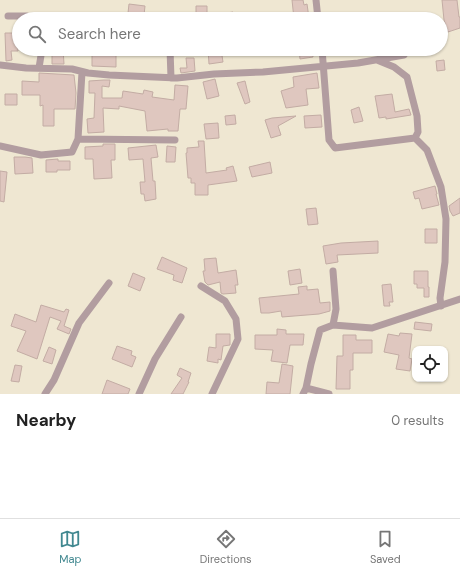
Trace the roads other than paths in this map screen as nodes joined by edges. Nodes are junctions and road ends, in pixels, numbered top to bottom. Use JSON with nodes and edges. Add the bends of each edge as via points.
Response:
{"nodes":[{"id":1,"x":316,"y":0,"type":"edge"},
{"id":2,"x":317,"y":12,"type":"edge"},
{"id":3,"x":8,"y":16,"type":"dead end"},
{"id":4,"x":12,"y":16,"type":"edge"},
{"id":5,"x":41,"y":56,"type":"edge"},
{"id":6,"x":170,"y":56,"type":"edge"},
{"id":7,"x":323,"y":56,"type":"edge"},
{"id":8,"x":399,"y":56,"type":"edge"},
{"id":9,"x":377,"y":60,"type":"junction"},
{"id":10,"x":0,"y":65,"type":"edge"},
{"id":11,"x":324,"y":66,"type":"junction"},
{"id":12,"x":40,"y":68,"type":"junction"},
{"id":13,"x":82,"y":72,"type":"junction"},
{"id":14,"x":171,"y":78,"type":"junction"},
{"id":15,"x":415,"y":138,"type":"junction"},
{"id":16,"x":78,"y":139,"type":"junction"},
{"id":17,"x":175,"y":140,"type":"dead end"},
{"id":18,"x":0,"y":146,"type":"edge"},
{"id":19,"x":333,"y":271,"type":"dead end"},
{"id":20,"x":109,"y":283,"type":"dead end"},
{"id":21,"x":201,"y":286,"type":"dead end"},
{"id":22,"x":460,"y":299,"type":"edge"},
{"id":23,"x":441,"y":306,"type":"junction"},
{"id":24,"x":181,"y":316,"type":"dead end"},
{"id":25,"x":333,"y":325,"type":"junction"},
{"id":26,"x":304,"y":391,"type":"edge"},
{"id":27,"x":46,"y":394,"type":"edge"},
{"id":28,"x":139,"y":394,"type":"edge"},
{"id":29,"x":212,"y":394,"type":"edge"},
{"id":30,"x":329,"y":394,"type":"edge"}],
"edges":[{"from":1,"to":2,"type":"street"},
{"from":3,"to":4,"type":"street"},
{"from":5,"to":12,"type":"street"},
{"from":6,"to":14,"type":"street"},
{"from":7,"to":11,"type":"street"},
{"from":8,"to":9,"type":"street"},
{"from":9,"to":11,"type":"street"},
{"from":9,"to":15,"type":"street","via":[[394,67],[407,77],[417,116],[418,132]]},
{"from":10,"to":12,"type":"street"},
{"from":11,"to":14,"type":"street"},
{"from":11,"to":15,"type":"street","via":[[329,140],[335,148]]},
{"from":12,"to":13,"type":"street","via":[[72,69]]},
{"from":13,"to":14,"type":"street"},
{"from":13,"to":16,"type":"street"},
{"from":15,"to":23,"type":"street","via":[[427,150],[441,187],[444,206],[445,262]]},
{"from":16,"to":17,"type":"street"},
{"from":16,"to":18,"type":"street","via":[[72,152],[41,155]]},
{"from":19,"to":25,"type":"street","via":[[336,309]]},
{"from":20,"to":27,"type":"street","via":[[79,323]]},
{"from":21,"to":29,"type":"street","via":[[225,301],[236,319],[238,339]]},
{"from":22,"to":23,"type":"street"},
{"from":23,"to":25,"type":"street","via":[[372,328]]},
{"from":24,"to":28,"type":"street","via":[[155,359]]},
{"from":25,"to":26,"type":"street","via":[[320,330]]},
{"from":26,"to":30,"type":"street"}]}
